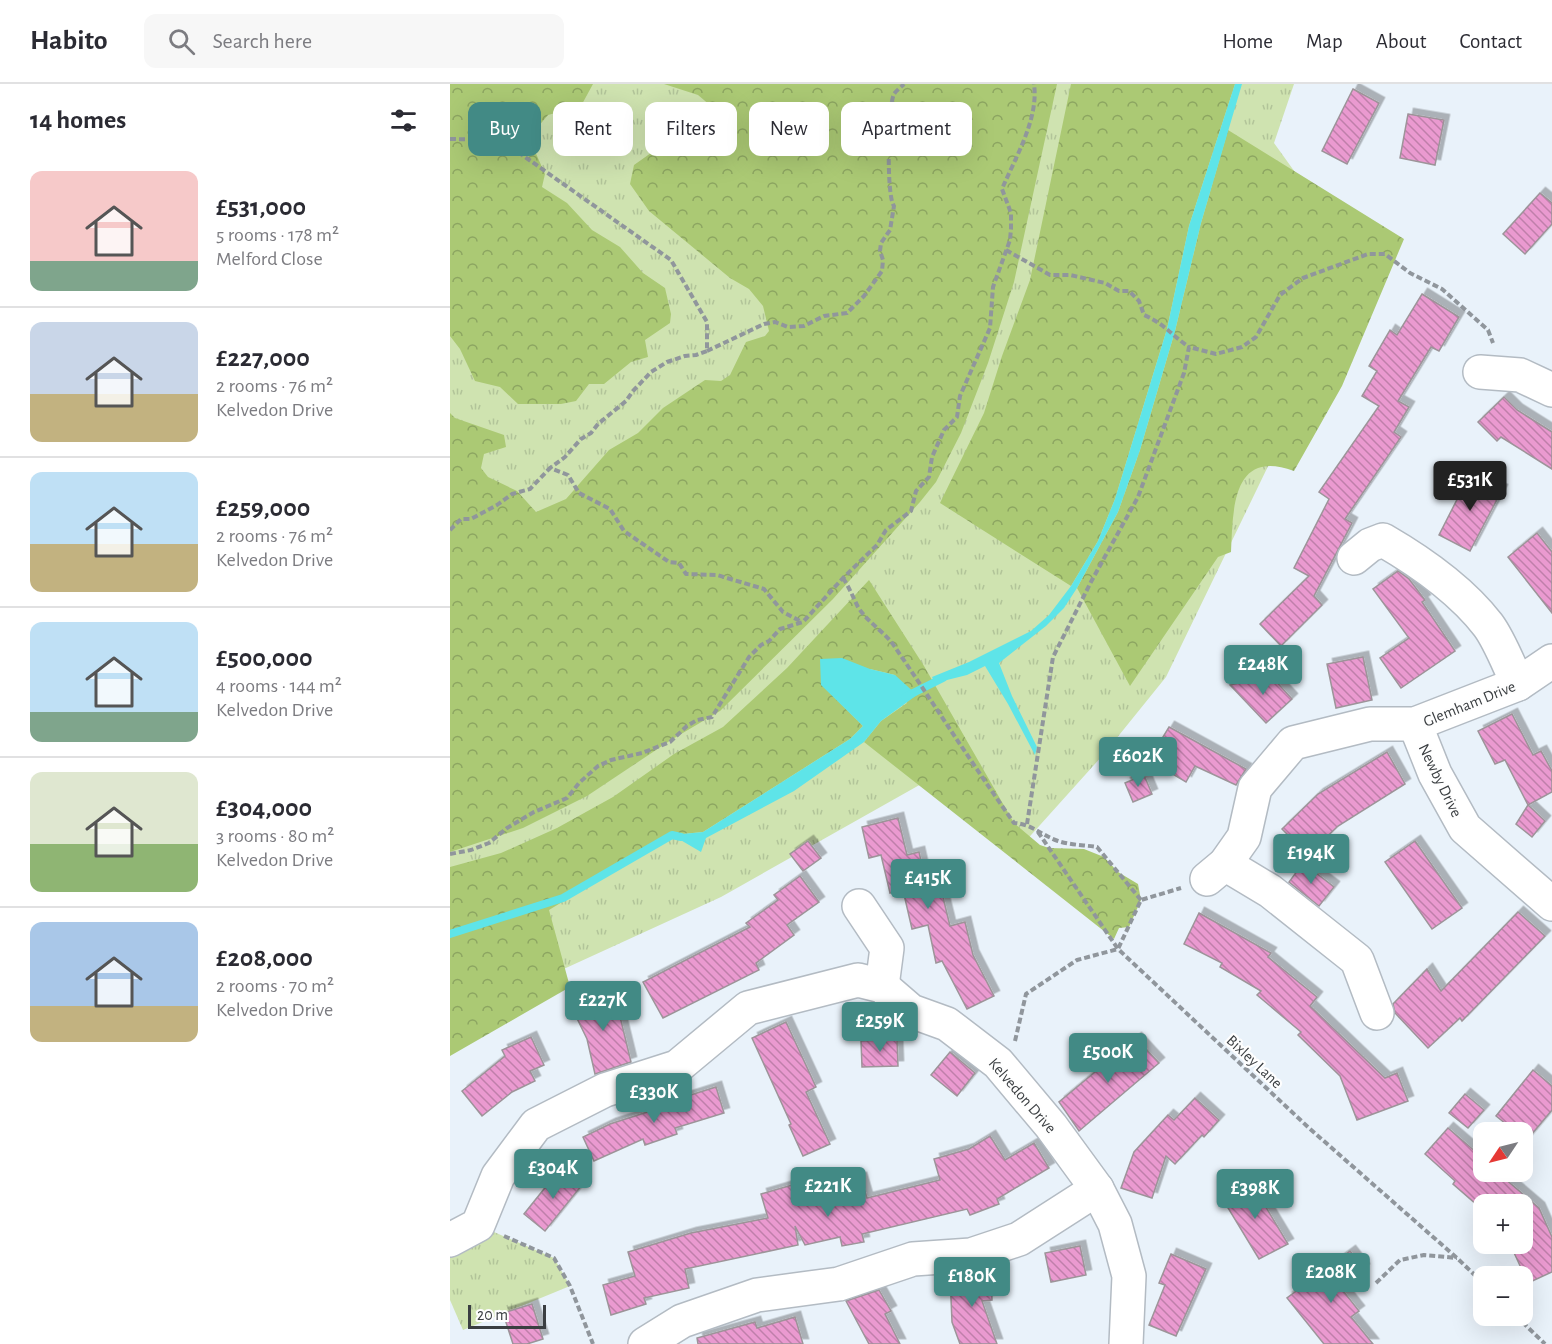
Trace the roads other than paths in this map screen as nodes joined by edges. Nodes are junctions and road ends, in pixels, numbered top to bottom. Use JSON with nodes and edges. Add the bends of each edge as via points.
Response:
{"nodes":[{"id":1,"x":1492,"y":373,"type":"road end"},
{"id":2,"x":1552,"y":390,"type":"edge"},
{"id":3,"x":1354,"y":558,"type":"dead end"},
{"id":4,"x":1552,"y":661,"type":"edge"},
{"id":5,"x":1518,"y":684,"type":"junction"},
{"id":6,"x":1415,"y":724,"type":"junction"},
{"id":7,"x":1552,"y":904,"type":"edge"},
{"id":8,"x":860,"y":906,"type":"dead end"},
{"id":9,"x":882,"y":987,"type":"junction"},
{"id":10,"x":1377,"y":1012,"type":"dead end"},
{"id":11,"x":1097,"y":1189,"type":"junction"},
{"id":12,"x":464,"y":1232,"type":"edge"},
{"id":13,"x":645,"y":1344,"type":"edge"},
{"id":14,"x":1126,"y":1344,"type":"edge"}],
"edges":[{"from":1,"to":2,"type":"street","via":[[1520,375]]},
{"from":3,"to":5,"type":"street","via":[[1370,544],[1383,540],[1451,586],[1489,626]]},
{"from":4,"to":5,"type":"street","name":"Glemham Drive"},
{"from":5,"to":6,"type":"street","name":"Glemham Drive"},
{"from":6,"to":7,"type":"street","name":"Newby Drive","via":[[1435,774],[1466,828]]},
{"from":6,"to":10,"type":"street","via":[[1370,724],[1293,743],[1256,788],[1244,837],[1216,872],[1270,891],[1357,960]]},
{"from":8,"to":9,"type":"street","via":[[887,948]]},
{"from":9,"to":11,"type":"street","name":"Kelvedon Drive","via":[[910,1011],[947,1024],[998,1063]]},
{"from":9,"to":12,"type":"street","name":"Kelvedon Drive","via":[[858,980],[748,1008],[677,1067],[604,1090],[536,1125],[498,1176]]},
{"from":11,"to":13,"type":"street","via":[[1018,1239],[971,1255],[913,1259],[839,1284],[757,1295],[682,1321]]},
{"from":11,"to":14,"type":"street","name":"Kelvedon Drive","via":[[1115,1224],[1129,1276]]}]}
